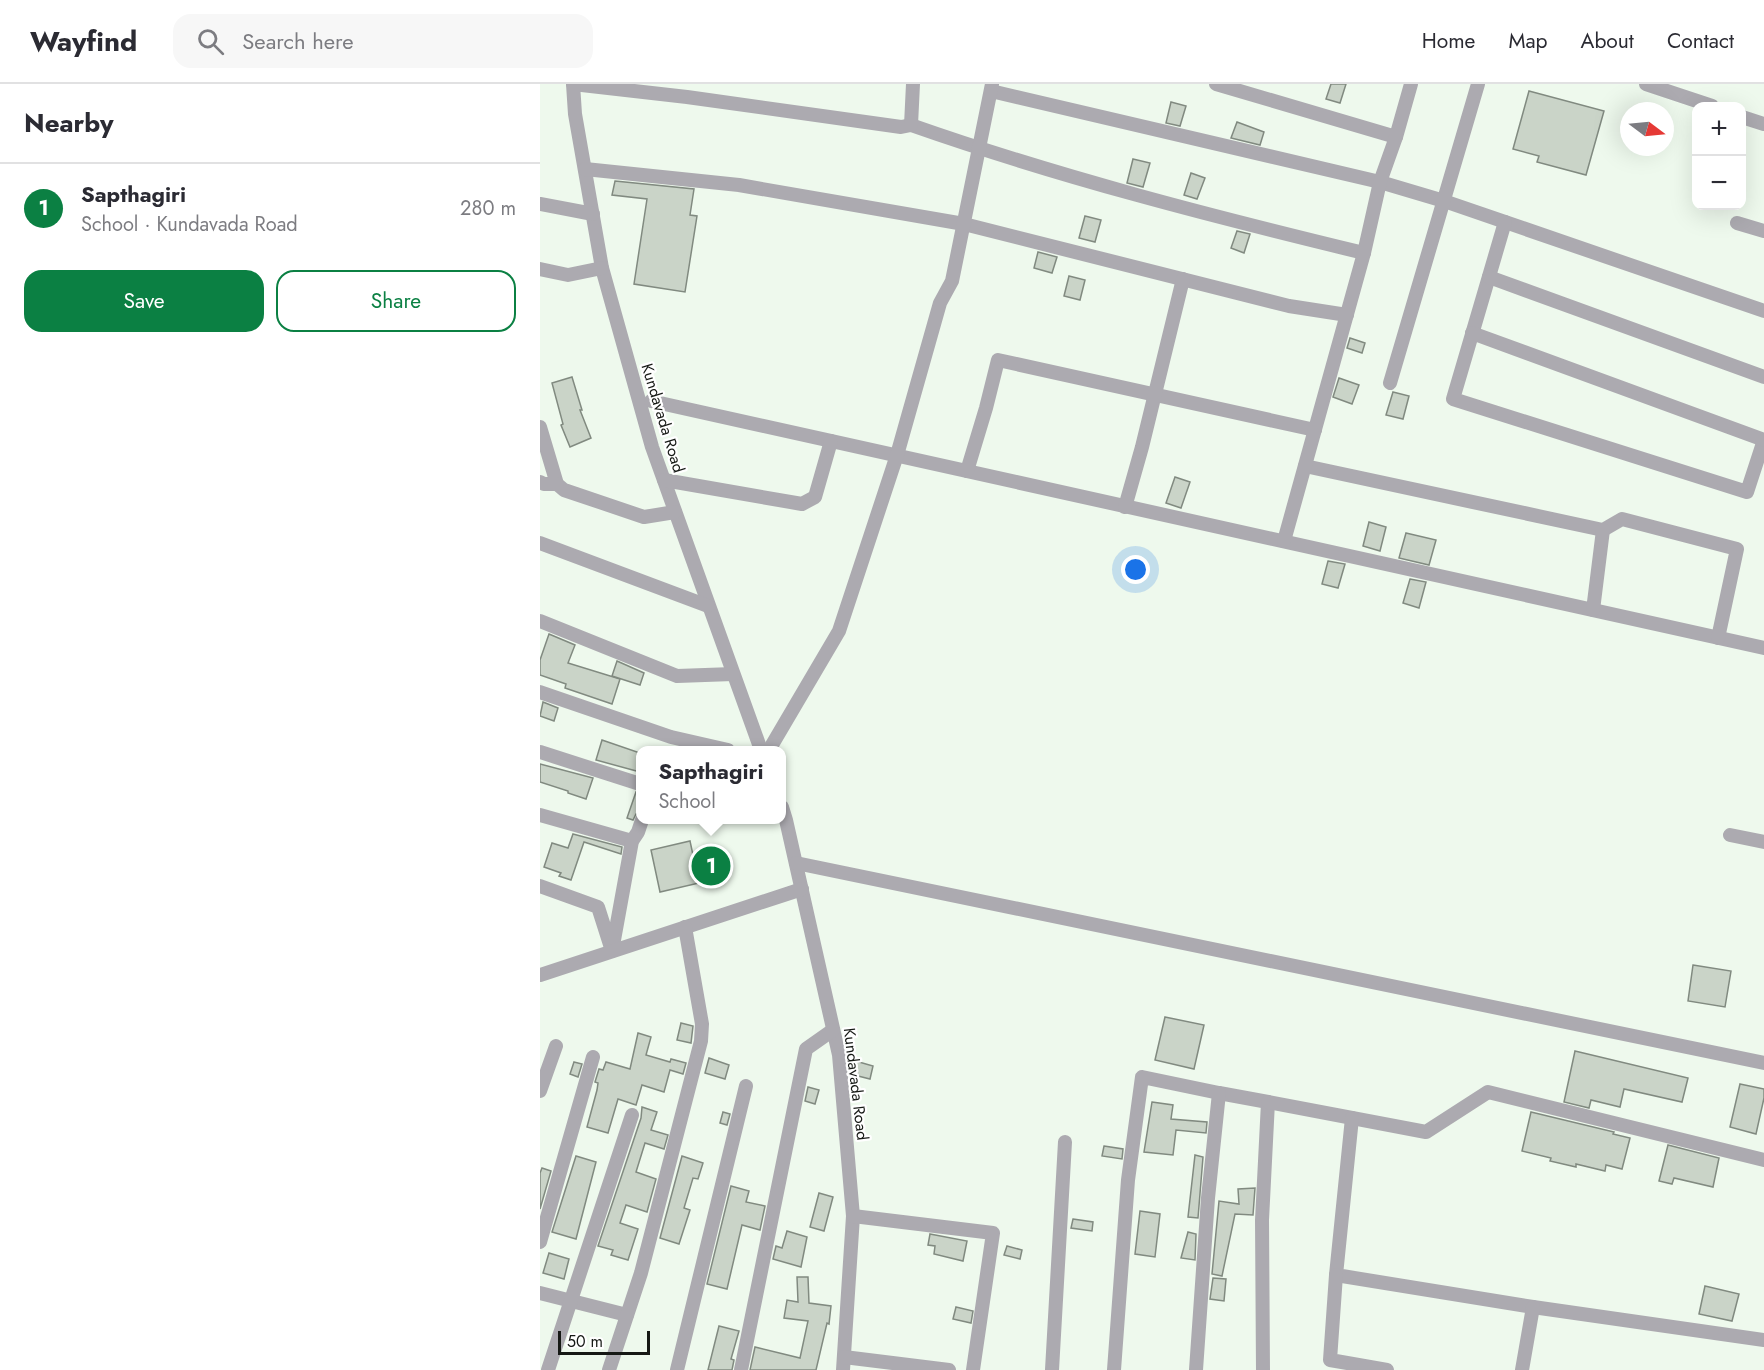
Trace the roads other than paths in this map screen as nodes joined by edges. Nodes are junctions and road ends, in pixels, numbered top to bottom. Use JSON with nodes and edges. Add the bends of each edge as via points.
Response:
{"nodes":[{"id":1,"x":573,"y":84,"type":"edge"},
{"id":2,"x":913,"y":84,"type":"edge"},
{"id":3,"x":1216,"y":84,"type":"edge"},
{"id":4,"x":1411,"y":84,"type":"edge"},
{"id":5,"x":1478,"y":84,"type":"edge"},
{"id":6,"x":1646,"y":84,"type":"edge"},
{"id":7,"x":992,"y":87,"type":"edge"},
{"id":8,"x":688,"y":91,"type":"edge"},
{"id":9,"x":1700,"y":102,"type":"edge"},
{"id":10,"x":1746,"y":118,"type":"edge"},
{"id":11,"x":1764,"y":124,"type":"edge"},
{"id":12,"x":911,"y":125,"type":"junction"},
{"id":13,"x":1396,"y":137,"type":"junction"},
{"id":14,"x":979,"y":149,"type":"junction"},
{"id":15,"x":585,"y":169,"type":"junction"},
{"id":16,"x":1380,"y":182,"type":"junction"},
{"id":17,"x":1444,"y":201,"type":"junction"},
{"id":18,"x":540,"y":204,"type":"edge"},
{"id":19,"x":593,"y":214,"type":"junction"},
{"id":20,"x":1505,"y":222,"type":"junction"},
{"id":21,"x":1737,"y":223,"type":"dead end"},
{"id":22,"x":964,"y":224,"type":"junction"},
{"id":23,"x":1764,"y":231,"type":"edge"},
{"id":24,"x":1364,"y":253,"type":"junction"},
{"id":25,"x":602,"y":268,"type":"junction"},
{"id":26,"x":540,"y":269,"type":"edge"},
{"id":27,"x":1489,"y":277,"type":"junction"},
{"id":28,"x":1183,"y":279,"type":"junction"},
{"id":29,"x":1764,"y":311,"type":"edge"},
{"id":30,"x":1347,"y":315,"type":"junction"},
{"id":31,"x":1472,"y":333,"type":"junction"},
{"id":32,"x":1764,"y":377,"type":"edge"},
{"id":33,"x":1390,"y":383,"type":"dead end"},
{"id":34,"x":1154,"y":394,"type":"junction"},
{"id":35,"x":651,"y":401,"type":"dead end"},
{"id":36,"x":540,"y":427,"type":"edge"},
{"id":37,"x":1315,"y":430,"type":"junction"},
{"id":38,"x":1764,"y":440,"type":"edge"},
{"id":39,"x":831,"y":441,"type":"junction"},
{"id":40,"x":897,"y":455,"type":"junction"},
{"id":41,"x":1305,"y":466,"type":"junction"},
{"id":42,"x":967,"y":471,"type":"junction"},
{"id":43,"x":664,"y":480,"type":"junction"},
{"id":44,"x":540,"y":482,"type":"edge"},
{"id":45,"x":556,"y":484,"type":"junction"},
{"id":46,"x":1125,"y":507,"type":"junction"},
{"id":47,"x":675,"y":512,"type":"junction"},
{"id":48,"x":1603,"y":530,"type":"junction"},
{"id":49,"x":1284,"y":542,"type":"junction"},
{"id":50,"x":540,"y":543,"type":"edge"},
{"id":51,"x":708,"y":606,"type":"junction"},
{"id":52,"x":1593,"y":610,"type":"junction"},
{"id":53,"x":540,"y":621,"type":"edge"},
{"id":54,"x":1718,"y":638,"type":"junction"},
{"id":55,"x":1764,"y":648,"type":"edge"},
{"id":56,"x":733,"y":674,"type":"junction"},
{"id":57,"x":540,"y":692,"type":"edge"},
{"id":58,"x":668,"y":744,"type":"edge"},
{"id":59,"x":688,"y":746,"type":"edge"},
{"id":60,"x":760,"y":746,"type":"edge"},
{"id":61,"x":771,"y":746,"type":"edge"},
{"id":62,"x":540,"y":752,"type":"edge"},
{"id":63,"x":636,"y":783,"type":"edge"},
{"id":64,"x":540,"y":815,"type":"edge"},
{"id":65,"x":786,"y":823,"type":"edge"},
{"id":66,"x":640,"y":824,"type":"edge"},
{"id":67,"x":1730,"y":835,"type":"dead end"},
{"id":68,"x":632,"y":841,"type":"junction"},
{"id":69,"x":1764,"y":842,"type":"edge"},
{"id":70,"x":796,"y":863,"type":"junction"},
{"id":71,"x":540,"y":886,"type":"edge"},
{"id":72,"x":802,"y":889,"type":"junction"},
{"id":73,"x":686,"y":927,"type":"junction"},
{"id":74,"x":612,"y":951,"type":"junction"},
{"id":75,"x":540,"y":975,"type":"edge"},
{"id":76,"x":833,"y":1030,"type":"junction"},
{"id":77,"x":556,"y":1046,"type":"dead end"},
{"id":78,"x":593,"y":1057,"type":"dead end"},
{"id":79,"x":1764,"y":1063,"type":"edge"},
{"id":80,"x":746,"y":1086,"type":"dead end"},
{"id":81,"x":540,"y":1091,"type":"edge"},
{"id":82,"x":1220,"y":1093,"type":"junction"},
{"id":83,"x":1268,"y":1102,"type":"junction"},
{"id":84,"x":632,"y":1116,"type":"dead end"},
{"id":85,"x":1352,"y":1118,"type":"junction"},
{"id":86,"x":1065,"y":1142,"type":"dead end"},
{"id":87,"x":1764,"y":1160,"type":"edge"},
{"id":88,"x":853,"y":1215,"type":"junction"},
{"id":89,"x":540,"y":1242,"type":"edge"},
{"id":90,"x":1336,"y":1275,"type":"junction"},
{"id":91,"x":540,"y":1293,"type":"edge"},
{"id":92,"x":571,"y":1300,"type":"junction"},
{"id":93,"x":1533,"y":1307,"type":"junction"},
{"id":94,"x":627,"y":1315,"type":"junction"},
{"id":95,"x":1764,"y":1341,"type":"edge"},
{"id":96,"x":843,"y":1364,"type":"edge"},
{"id":97,"x":548,"y":1370,"type":"edge"},
{"id":98,"x":609,"y":1370,"type":"edge"},
{"id":99,"x":677,"y":1370,"type":"edge"},
{"id":100,"x":741,"y":1370,"type":"edge"},
{"id":101,"x":949,"y":1370,"type":"edge"},
{"id":102,"x":972,"y":1370,"type":"edge"},
{"id":103,"x":1052,"y":1370,"type":"edge"},
{"id":104,"x":1114,"y":1370,"type":"edge"},
{"id":105,"x":1196,"y":1370,"type":"edge"},
{"id":106,"x":1263,"y":1370,"type":"edge"},
{"id":107,"x":1387,"y":1370,"type":"edge"},
{"id":108,"x":1522,"y":1370,"type":"edge"}],
"edges":[{"from":1,"to":8,"type":"street"},
{"from":1,"to":15,"type":"street","name":"Kundavada Road"},
{"from":2,"to":12,"type":"street"},
{"from":3,"to":13,"type":"street"},
{"from":4,"to":13,"type":"street"},
{"from":5,"to":17,"type":"street"},
{"from":6,"to":9,"type":"street"},
{"from":7,"to":14,"type":"street"},
{"from":7,"to":16,"type":"street"},
{"from":8,"to":12,"type":"street","via":[[901,127]]},
{"from":10,"to":11,"type":"street"},
{"from":12,"to":14,"type":"street"},
{"from":13,"to":16,"type":"street"},
{"from":14,"to":22,"type":"street"},
{"from":14,"to":24,"type":"street","via":[[1204,215]]},
{"from":15,"to":19,"type":"street","name":"Kundavada Road"},
{"from":15,"to":22,"type":"street","via":[[740,185]]},
{"from":16,"to":17,"type":"street"},
{"from":16,"to":24,"type":"street"},
{"from":17,"to":20,"type":"street"},
{"from":17,"to":33,"type":"street"},
{"from":18,"to":19,"type":"street"},
{"from":19,"to":25,"type":"street","name":"Kundavada Road"},
{"from":20,"to":27,"type":"street"},
{"from":20,"to":29,"type":"street"},
{"from":21,"to":23,"type":"street"},
{"from":22,"to":28,"type":"street"},
{"from":22,"to":40,"type":"street","via":[[952,281],[940,303]]},
{"from":24,"to":30,"type":"street"},
{"from":25,"to":26,"type":"street","via":[[568,276]]},
{"from":25,"to":43,"type":"street","name":"Kundavada Road"},
{"from":27,"to":31,"type":"street"},
{"from":27,"to":32,"type":"street"},
{"from":28,"to":30,"type":"street","via":[[1289,306]]},
{"from":28,"to":34,"type":"street"},
{"from":30,"to":37,"type":"street"},
{"from":31,"to":38,"type":"street"},
{"from":31,"to":38,"type":"street","via":[[1453,399],[1747,492]]},
{"from":34,"to":37,"type":"street"},
{"from":34,"to":42,"type":"street","via":[[998,360]]},
{"from":34,"to":46,"type":"street"},
{"from":35,"to":39,"type":"street"},
{"from":36,"to":45,"type":"street"},
{"from":37,"to":41,"type":"street"},
{"from":39,"to":40,"type":"street"},
{"from":39,"to":43,"type":"street","via":[[815,497],[802,504]]},
{"from":40,"to":42,"type":"street"},
{"from":40,"to":61,"type":"street","via":[[839,631]]},
{"from":41,"to":48,"type":"street"},
{"from":41,"to":49,"type":"street"},
{"from":42,"to":46,"type":"street"},
{"from":43,"to":47,"type":"street","name":"Kundavada Road"},
{"from":44,"to":45,"type":"street"},
{"from":45,"to":47,"type":"street","via":[[644,518]]},
{"from":46,"to":49,"type":"street"},
{"from":47,"to":51,"type":"street","name":"Kundavada Road"},
{"from":48,"to":52,"type":"street"},
{"from":48,"to":54,"type":"street","via":[[1622,519],[1737,549]]},
{"from":49,"to":52,"type":"street"},
{"from":50,"to":51,"type":"street"},
{"from":51,"to":56,"type":"street","name":"Kundavada Road"},
{"from":52,"to":54,"type":"street"},
{"from":53,"to":56,"type":"street","via":[[677,676]]},
{"from":54,"to":55,"type":"street"},
{"from":56,"to":60,"type":"street","name":"Kundavada Road"},
{"from":57,"to":58,"type":"street"},
{"from":58,"to":59,"type":"street"},
{"from":62,"to":63,"type":"street"},
{"from":64,"to":68,"type":"street"},
{"from":65,"to":70,"type":"street","name":"Kundavada Road"},
{"from":66,"to":68,"type":"street"},
{"from":67,"to":69,"type":"street"},
{"from":68,"to":74,"type":"street"},
{"from":70,"to":72,"type":"street","name":"Kundavada Road"},
{"from":70,"to":79,"type":"street"},
{"from":71,"to":74,"type":"street","via":[[598,907]]},
{"from":72,"to":73,"type":"street"},
{"from":72,"to":76,"type":"street","name":"Kundavada Road"},
{"from":73,"to":74,"type":"street"},
{"from":73,"to":94,"type":"street","via":[[702,1024],[701,1041]]},
{"from":74,"to":75,"type":"street"},
{"from":76,"to":88,"type":"street","name":"Kundavada Road","via":[[839,1055]]},
{"from":76,"to":100,"type":"street","via":[[807,1049]]},
{"from":77,"to":81,"type":"street"},
{"from":78,"to":89,"type":"street"},
{"from":80,"to":99,"type":"street"},
{"from":82,"to":83,"type":"street"},
{"from":82,"to":104,"type":"street","via":[[1142,1077],[1128,1180]]},
{"from":82,"to":105,"type":"street"},
{"from":83,"to":85,"type":"street"},
{"from":83,"to":106,"type":"street","via":[[1262,1220]]},
{"from":84,"to":92,"type":"street"},
{"from":85,"to":87,"type":"street","via":[[1426,1132],[1488,1092]]},
{"from":85,"to":90,"type":"street"},
{"from":86,"to":103,"type":"street"},
{"from":88,"to":96,"type":"street","name":"Kundavada Road"},
{"from":88,"to":102,"type":"street","via":[[993,1233]]},
{"from":90,"to":93,"type":"street"},
{"from":90,"to":107,"type":"street","via":[[1330,1360]]},
{"from":91,"to":92,"type":"street"},
{"from":92,"to":94,"type":"street"},
{"from":92,"to":97,"type":"street"},
{"from":93,"to":95,"type":"street"},
{"from":93,"to":108,"type":"street"},
{"from":94,"to":98,"type":"street"},
{"from":96,"to":101,"type":"street"}]}
